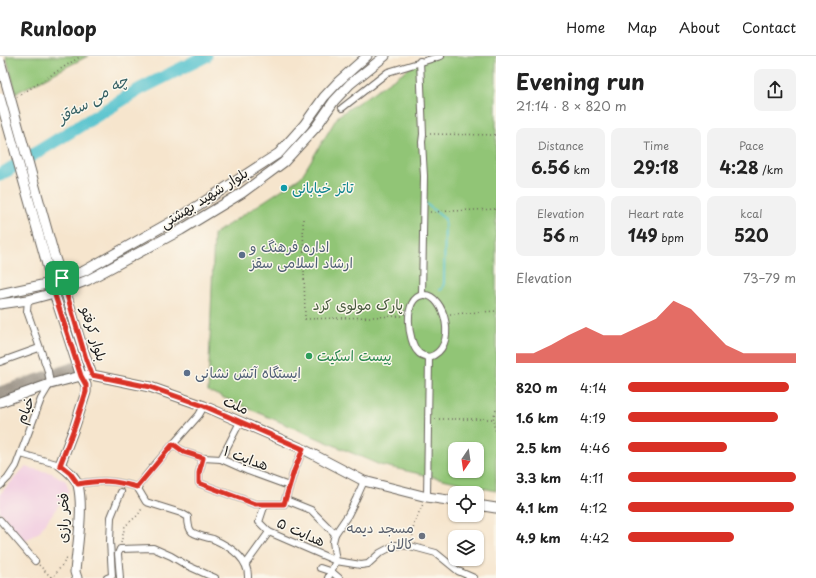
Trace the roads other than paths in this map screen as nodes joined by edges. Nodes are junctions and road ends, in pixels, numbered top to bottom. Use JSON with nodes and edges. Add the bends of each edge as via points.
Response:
{"nodes":[{"id":1,"x":367,"y":56,"type":"edge"},
{"id":2,"x":385,"y":56,"type":"edge"},
{"id":3,"x":441,"y":56,"type":"edge"},
{"id":4,"x":0,"y":60,"type":"edge"},
{"id":5,"x":420,"y":61,"type":"junction"},
{"id":6,"x":0,"y":98,"type":"edge"},
{"id":7,"x":342,"y":108,"type":"dead end"},
{"id":8,"x":50,"y":256,"type":"junction"},
{"id":9,"x":62,"y":278,"type":"junction"},
{"id":10,"x":51,"y":283,"type":"junction"},
{"id":11,"x":66,"y":289,"type":"junction"},
{"id":12,"x":54,"y":293,"type":"junction"},
{"id":13,"x":0,"y":294,"type":"edge"},
{"id":14,"x":422,"y":295,"type":"junction"},
{"id":15,"x":28,"y":300,"type":"junction"},
{"id":16,"x":0,"y":304,"type":"edge"},
{"id":17,"x":39,"y":348,"type":"junction"},
{"id":18,"x":429,"y":357,"type":"junction"},
{"id":19,"x":0,"y":362,"type":"edge"},
{"id":20,"x":92,"y":375,"type":"junction"},
{"id":21,"x":81,"y":376,"type":"junction"},
{"id":22,"x":50,"y":384,"type":"junction"},
{"id":23,"x":0,"y":402,"type":"edge"},
{"id":24,"x":204,"y":406,"type":"junction"},
{"id":25,"x":240,"y":422,"type":"junction"},
{"id":26,"x":173,"y":444,"type":"junction"},
{"id":27,"x":303,"y":449,"type":"junction"},
{"id":28,"x":20,"y":454,"type":"junction"},
{"id":29,"x":203,"y":458,"type":"junction"},
{"id":30,"x":221,"y":459,"type":"junction"},
{"id":31,"x":60,"y":465,"type":"junction"},
{"id":32,"x":364,"y":481,"type":"junction"},
{"id":33,"x":78,"y":484,"type":"junction"},
{"id":34,"x":0,"y":486,"type":"edge"},
{"id":35,"x":289,"y":486,"type":"junction"},
{"id":36,"x":137,"y":487,"type":"junction"},
{"id":37,"x":121,"y":492,"type":"dead end"},
{"id":38,"x":427,"y":496,"type":"junction"},
{"id":39,"x":448,"y":500,"type":"edge"},
{"id":40,"x":285,"y":502,"type":"junction"},
{"id":41,"x":265,"y":504,"type":"junction"},
{"id":42,"x":484,"y":506,"type":"edge"},
{"id":43,"x":496,"y":508,"type":"edge"},
{"id":44,"x":0,"y":521,"type":"edge"},
{"id":45,"x":269,"y":532,"type":"junction"},
{"id":46,"x":335,"y":534,"type":"junction"},
{"id":47,"x":35,"y":561,"type":"road end"},
{"id":48,"x":336,"y":561,"type":"junction"},
{"id":49,"x":246,"y":564,"type":"junction"},
{"id":50,"x":320,"y":568,"type":"dead end"},
{"id":51,"x":332,"y":572,"type":"junction"},
{"id":52,"x":204,"y":575,"type":"edge"},
{"id":53,"x":77,"y":578,"type":"edge"},
{"id":54,"x":107,"y":578,"type":"edge"},
{"id":55,"x":120,"y":578,"type":"edge"},
{"id":56,"x":215,"y":578,"type":"edge"},
{"id":57,"x":248,"y":578,"type":"edge"},
{"id":58,"x":328,"y":578,"type":"edge"},
{"id":59,"x":339,"y":578,"type":"edge"},
{"id":60,"x":474,"y":578,"type":"edge"}],
"edges":[{"from":1,"to":9,"type":"main road","name":"بلوار شهید بهشتی","via":[[339,81],[279,153],[185,214],[84,270]]},
{"from":2,"to":11,"type":"main road","name":"بلوار شهید بهشتی","via":[[350,84],[334,101],[316,127],[278,167],[242,193],[181,230],[88,280]]},
{"from":3,"to":5,"type":"street"},
{"from":4,"to":8,"type":"main road","bridge":true},
{"from":5,"to":7,"type":"street","via":[[388,72]]},
{"from":5,"to":14,"type":"street","via":[[424,176]]},
{"from":6,"to":8,"type":"main road","bridge":true},
{"from":8,"to":9,"type":"main road","name":"بلوار کرفتو"},
{"from":8,"to":10,"type":"main road"},
{"from":9,"to":10,"type":"main road","name":"بلوار شهید بهشتی"},
{"from":9,"to":11,"type":"main road","name":"بلوار کرفتو"},
{"from":10,"to":12,"type":"main road"},
{"from":10,"to":13,"type":"main road","name":"بلوار شهید بهشتی"},
{"from":11,"to":12,"type":"main road","name":"بلوار شهید بهشتی"},
{"from":11,"to":20,"type":"main road","name":"بلوار کرفتو"},
{"from":12,"to":15,"type":"main road","name":"بلوار شهید بهشتی"},
{"from":12,"to":21,"type":"main road"},
{"from":14,"to":18,"type":"street","via":[[412,303],[409,329],[412,344],[419,353]]},
{"from":14,"to":18,"type":"street","via":[[427,295],[437,302],[444,315],[446,327],[444,343],[439,352]]},
{"from":15,"to":16,"type":"main road","name":"بلوار شهید بهشتی"},
{"from":15,"to":17,"type":"street","via":[[26,311]]},
{"from":17,"to":19,"type":"street"},
{"from":17,"to":22,"type":"street"},
{"from":18,"to":38,"type":"street"},
{"from":20,"to":21,"type":"main road","name":"ملت"},
{"from":20,"to":24,"type":"main road","name":"ملت","via":[[150,387]]},
{"from":21,"to":22,"type":"main road","name":"ملت"},
{"from":21,"to":31,"type":"main road","via":[[86,385],[86,392]]},
{"from":22,"to":23,"type":"main road","name":"ملت"},
{"from":22,"to":28,"type":"street","name":"خیام","via":[[41,399]]},
{"from":24,"to":25,"type":"main road","name":"ملت"},
{"from":24,"to":26,"type":"street"},
{"from":25,"to":27,"type":"main road","name":"ملت"},
{"from":25,"to":30,"type":"street"},
{"from":26,"to":29,"type":"street","name":"هدایت ۱","via":[[184,452]]},
{"from":26,"to":36,"type":"street"},
{"from":27,"to":32,"type":"main road","name":"ملت"},
{"from":27,"to":35,"type":"street"},
{"from":28,"to":31,"type":"street"},
{"from":28,"to":34,"type":"street","name":"خیام","via":[[16,466]]},
{"from":29,"to":30,"type":"street","name":"هدایت ۱"},
{"from":29,"to":41,"type":"street","via":[[199,483],[255,504]]},
{"from":30,"to":35,"type":"street","name":"هدایت ۱"},
{"from":31,"to":33,"type":"main road","name":"فخر رازی"},
{"from":32,"to":38,"type":"main road","name":"ملت"},
{"from":32,"to":46,"type":"street","via":[[348,515]]},
{"from":33,"to":36,"type":"street","via":[[111,481]]},
{"from":33,"to":53,"type":"main road","name":"فخر رازی","via":[[80,530],[75,572]]},
{"from":35,"to":40,"type":"street"},
{"from":36,"to":49,"type":"street","via":[[146,502],[188,517],[191,531],[236,552]]},
{"from":37,"to":54,"type":"street","via":[[111,517],[112,576]]},
{"from":38,"to":39,"type":"main road","name":"ملت"},
{"from":40,"to":41,"type":"street"},
{"from":40,"to":46,"type":"street","via":[[311,510]]},
{"from":41,"to":45,"type":"street","name":"هدایت ۵","via":[[259,522]]},
{"from":42,"to":43,"type":"main road"},
{"from":44,"to":47,"type":"street"},
{"from":45,"to":48,"type":"street","name":"هدایت ۵"},
{"from":45,"to":49,"type":"street"},
{"from":46,"to":48,"type":"street","via":[[333,542]]},
{"from":48,"to":51,"type":"street"},
{"from":48,"to":60,"type":"street","name":"هدایت ۵","via":[[361,566],[368,564],[394,545],[410,546],[436,553],[458,571]]},
{"from":49,"to":57,"type":"street"},
{"from":50,"to":51,"type":"street"},
{"from":51,"to":58,"type":"street"},
{"from":51,"to":59,"type":"street"},
{"from":52,"to":55,"type":"street","via":[[153,548],[120,549]]},
{"from":52,"to":56,"type":"street"}]}
